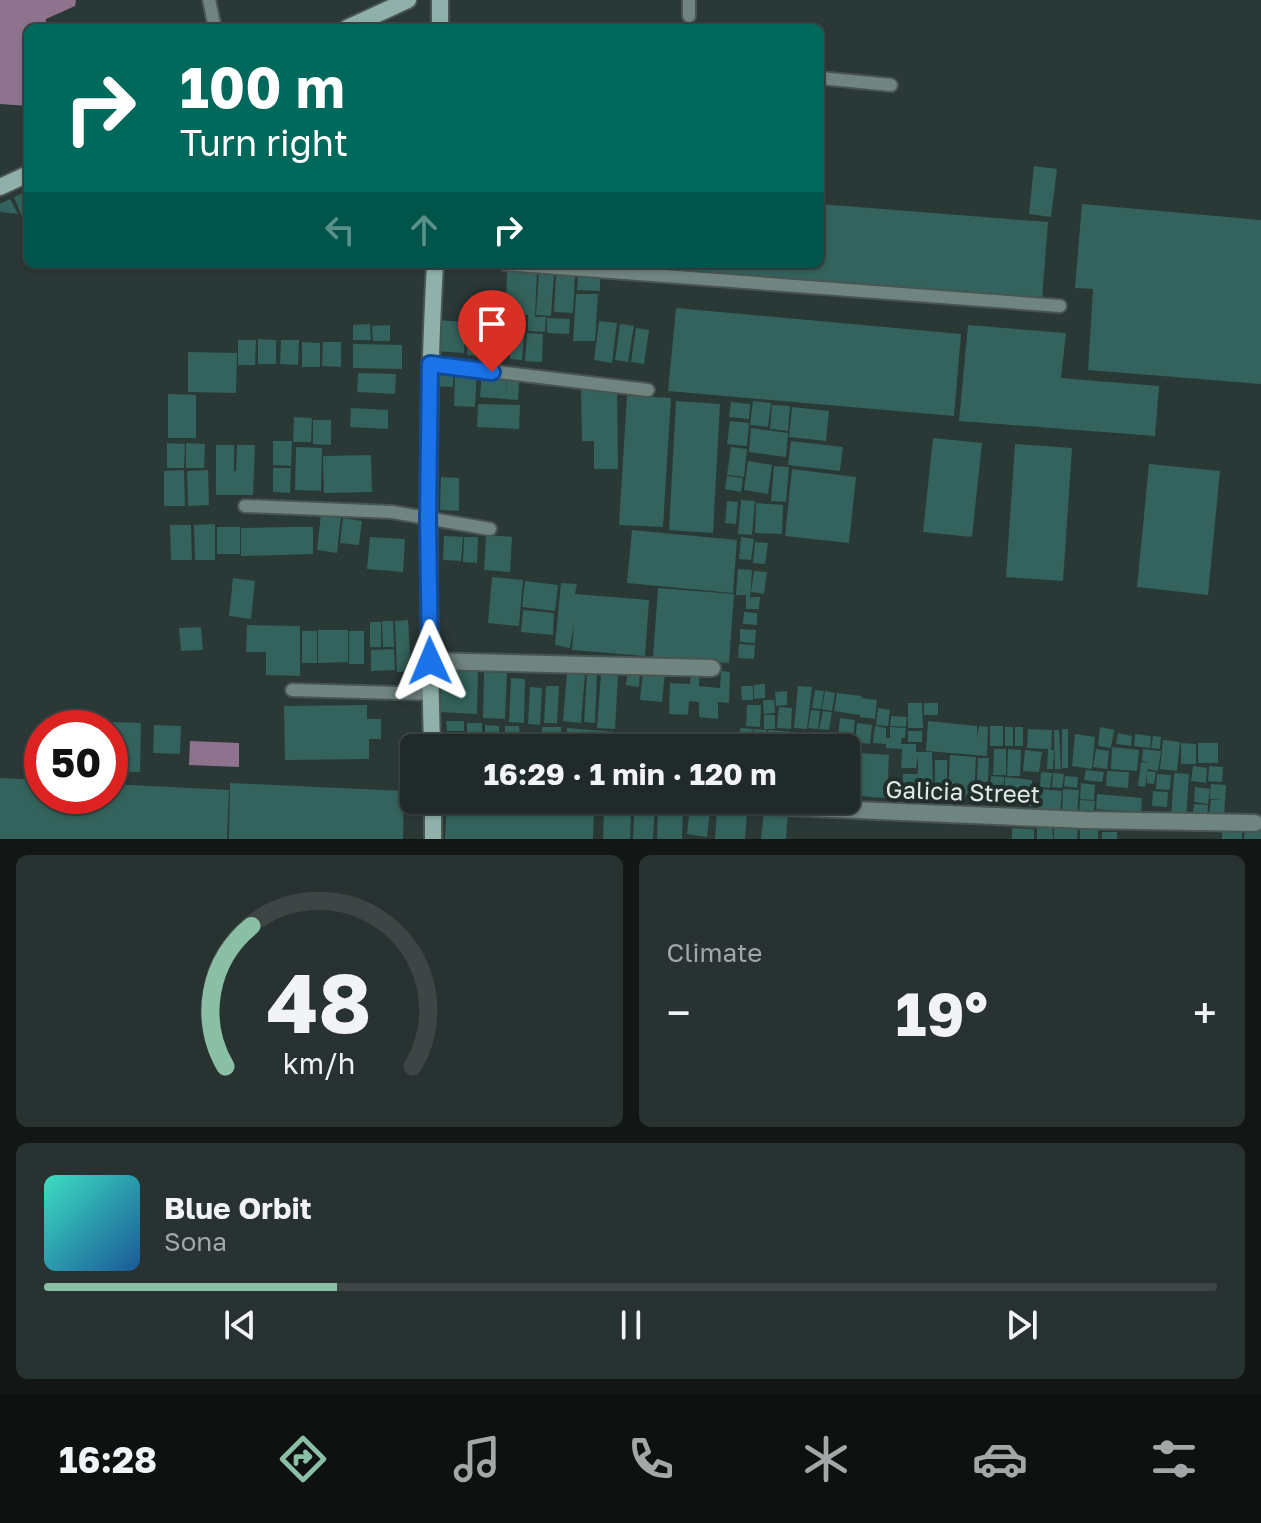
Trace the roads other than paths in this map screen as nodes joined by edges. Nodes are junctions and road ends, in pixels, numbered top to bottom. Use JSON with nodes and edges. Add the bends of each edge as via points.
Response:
{"nodes":[{"id":1,"x":209,"y":0,"type":"edge"},
{"id":2,"x":408,"y":0,"type":"edge"},
{"id":3,"x":440,"y":0,"type":"edge"},
{"id":4,"x":689,"y":0,"type":"edge"},
{"id":5,"x":689,"y":16,"type":"dead end"},
{"id":6,"x":214,"y":24,"type":"edge"},
{"id":7,"x":356,"y":24,"type":"edge"},
{"id":8,"x":440,"y":24,"type":"edge"},
{"id":9,"x":824,"y":78,"type":"edge"},
{"id":10,"x":891,"y":85,"type":"dead end"},
{"id":11,"x":24,"y":176,"type":"edge"},
{"id":12,"x":0,"y":187,"type":"edge"},
{"id":13,"x":435,"y":268,"type":"edge"},
{"id":14,"x":558,"y":268,"type":"edge"},
{"id":15,"x":1060,"y":306,"type":"dead end"},
{"id":16,"x":430,"y":364,"type":"junction"},
{"id":17,"x":648,"y":390,"type":"dead end"},
{"id":18,"x":245,"y":506,"type":"dead end"},
{"id":19,"x":428,"y":518,"type":"junction"},
{"id":20,"x":490,"y":529,"type":"dead end"},
{"id":21,"x":430,"y":661,"type":"junction"},
{"id":22,"x":712,"y":668,"type":"dead end"},
{"id":23,"x":292,"y":690,"type":"dead end"},
{"id":24,"x":431,"y":694,"type":"junction"},
{"id":25,"x":432,"y":734,"type":"edge"},
{"id":26,"x":860,"y":810,"type":"edge"},
{"id":27,"x":433,"y":814,"type":"edge"},
{"id":28,"x":1255,"y":823,"type":"dead end"},
{"id":29,"x":433,"y":839,"type":"edge"}],
"edges":[{"from":1,"to":6,"type":"lane"},
{"from":2,"to":7,"type":"main road"},
{"from":3,"to":8,"type":"main road"},
{"from":4,"to":5,"type":"lane"},
{"from":9,"to":10,"type":"lane"},
{"from":11,"to":12,"type":"main road"},
{"from":13,"to":16,"type":"main road"},
{"from":14,"to":15,"type":"lane"},
{"from":16,"to":17,"type":"lane"},
{"from":16,"to":19,"type":"main road"},
{"from":18,"to":19,"type":"lane"},
{"from":19,"to":20,"type":"lane"},
{"from":19,"to":21,"type":"main road"},
{"from":21,"to":22,"type":"street"},
{"from":21,"to":24,"type":"main road"},
{"from":23,"to":24,"type":"lane"},
{"from":24,"to":25,"type":"main road"},
{"from":26,"to":28,"type":"street","name":"Galicia Street"},
{"from":27,"to":29,"type":"main road"}]}
